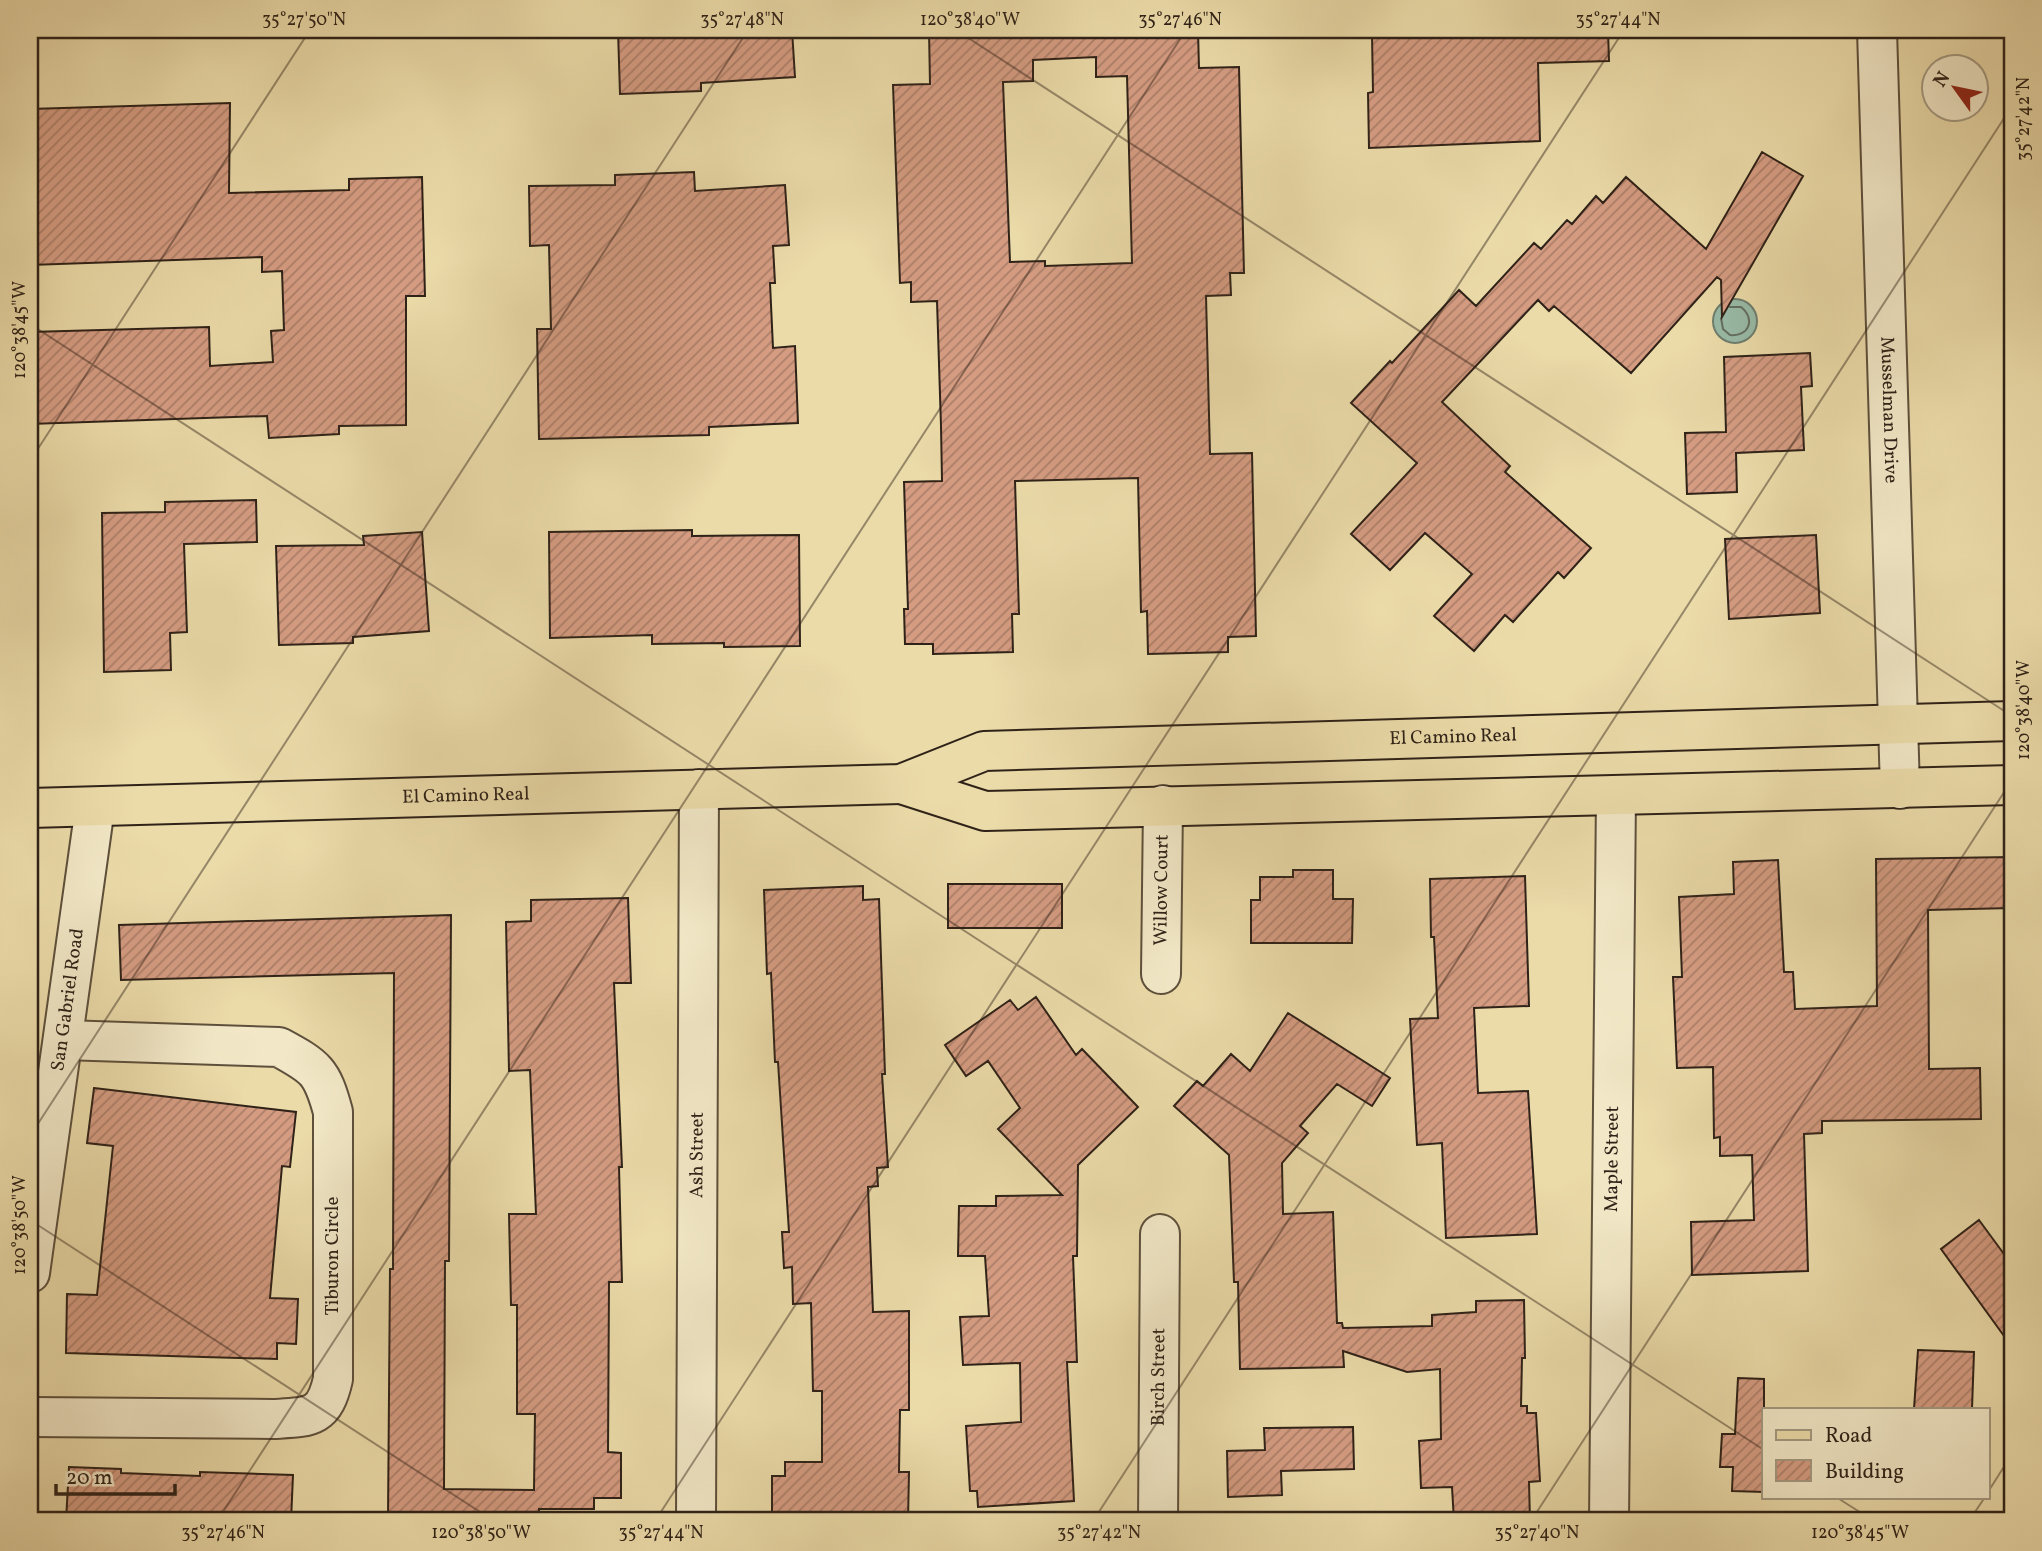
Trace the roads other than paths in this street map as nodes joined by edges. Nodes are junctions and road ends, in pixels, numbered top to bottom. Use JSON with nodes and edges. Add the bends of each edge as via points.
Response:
{"nodes":[{"id":1,"x":1877,"y":30,"type":"edge"},
{"id":2,"x":2012,"y":721,"type":"edge"},
{"id":3,"x":1899,"y":723,"type":"junction"},
{"id":4,"x":901,"y":784,"type":"junction"},
{"id":5,"x":2012,"y":785,"type":"edge"},
{"id":6,"x":699,"y":789,"type":"junction"},
{"id":7,"x":1900,"y":789,"type":"junction"},
{"id":8,"x":1616,"y":795,"type":"junction"},
{"id":9,"x":1163,"y":805,"type":"junction"},
{"id":10,"x":95,"y":807,"type":"junction"},
{"id":11,"x":30,"y":808,"type":"edge"},
{"id":12,"x":1161,"y":974,"type":"dead end"},
{"id":13,"x":63,"y":1040,"type":"junction"},
{"id":14,"x":1160,"y":1234,"type":"dead end"},
{"id":15,"x":30,"y":1273,"type":"edge"},
{"id":16,"x":30,"y":1417,"type":"edge"},
{"id":17,"x":696,"y":1521,"type":"edge"},
{"id":18,"x":1158,"y":1521,"type":"edge"},
{"id":19,"x":1609,"y":1521,"type":"edge"}],
"edges":[{"from":1,"to":3,"type":"street","name":"Musselman Drive"},
{"from":2,"to":3,"type":"main road","name":"El Camino Real"},
{"from":3,"to":4,"type":"main road","name":"El Camino Real","via":[[984,751]]},
{"from":3,"to":7,"type":"street","name":"Musselman Drive"},
{"from":4,"to":6,"type":"main road","name":"El Camino Real"},
{"from":4,"to":9,"type":"main road","name":"El Camino Real","via":[[985,811]]},
{"from":5,"to":7,"type":"main road","name":"El Camino Real"},
{"from":6,"to":10,"type":"main road","name":"El Camino Real"},
{"from":6,"to":17,"type":"street","name":"Ash Street"},
{"from":7,"to":8,"type":"main road","name":"El Camino Real"},
{"from":8,"to":9,"type":"main road","name":"El Camino Real"},
{"from":8,"to":19,"type":"street","name":"Maple Street"},
{"from":9,"to":12,"type":"street","name":"Willow Court"},
{"from":10,"to":11,"type":"main road","name":"El Camino Real"},
{"from":10,"to":13,"type":"street","name":"San Gabriel Road"},
{"from":13,"to":15,"type":"street","name":"San Gabriel Road"},
{"from":13,"to":16,"type":"street","name":"Tiburon Circle","via":[[279,1047],[310,1063],[326,1086],[333,1112],[332,1379],[328,1401],[309,1417]]},
{"from":14,"to":18,"type":"street","name":"Birch Street"}]}
